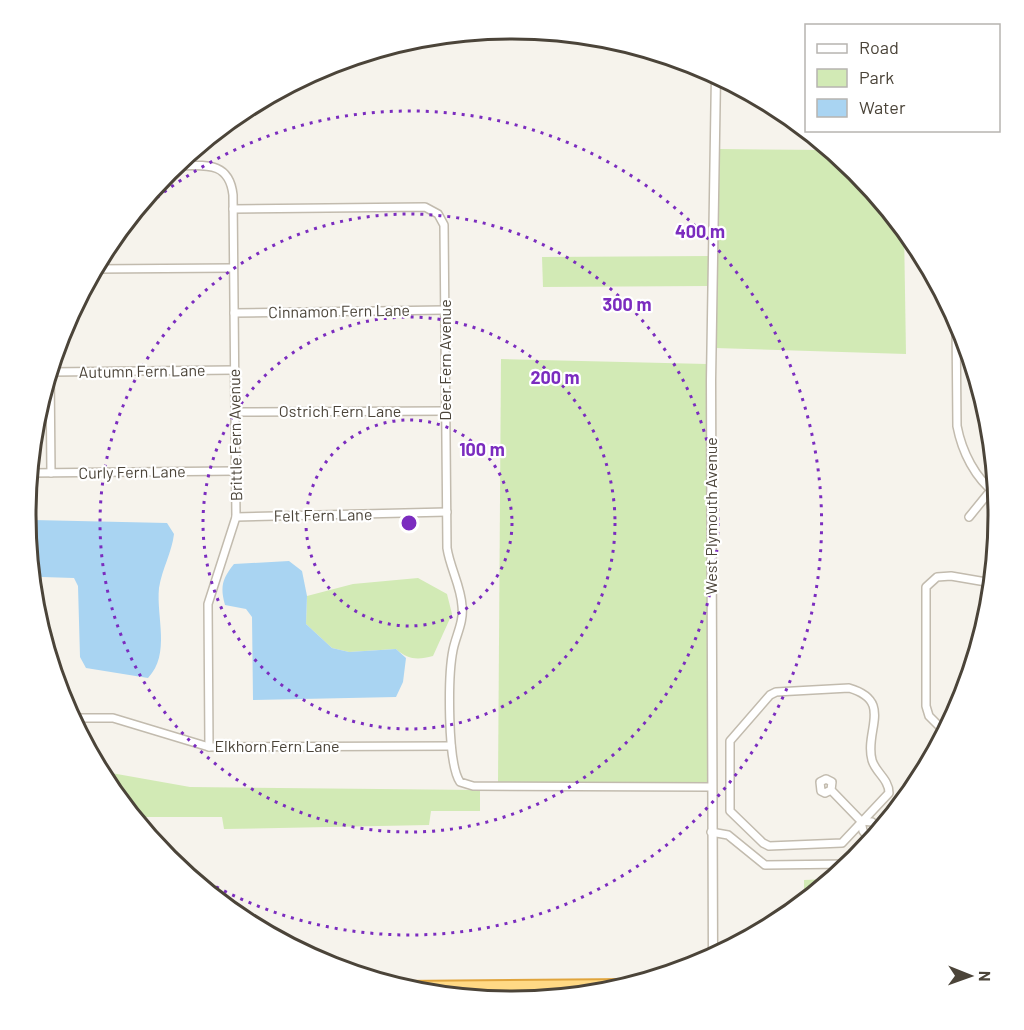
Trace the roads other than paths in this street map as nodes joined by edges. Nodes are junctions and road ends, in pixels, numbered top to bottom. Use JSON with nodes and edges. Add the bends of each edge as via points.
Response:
{"nodes":[{"id":1,"x":716,"y":85,"type":"edge"},
{"id":2,"x":188,"y":166,"type":"edge"},
{"id":3,"x":233,"y":209,"type":"junction"},
{"id":4,"x":233,"y":268,"type":"junction"},
{"id":5,"x":105,"y":269,"type":"edge"},
{"id":6,"x":445,"y":309,"type":"junction"},
{"id":7,"x":234,"y":313,"type":"junction"},
{"id":8,"x":956,"y":344,"type":"edge"},
{"id":9,"x":59,"y":370,"type":"edge"},
{"id":10,"x":234,"y":370,"type":"junction"},
{"id":11,"x":51,"y":396,"type":"edge"},
{"id":12,"x":446,"y":411,"type":"junction"},
{"id":13,"x":234,"y":412,"type":"junction"},
{"id":14,"x":235,"y":471,"type":"junction"},
{"id":15,"x":38,"y":473,"type":"edge"},
{"id":16,"x":51,"y":473,"type":"junction"},
{"id":17,"x":987,"y":484,"type":"edge"},
{"id":18,"x":987,"y":499,"type":"edge"},
{"id":19,"x":447,"y":512,"type":"junction"},
{"id":20,"x":236,"y":517,"type":"junction"},
{"id":21,"x":969,"y":517,"type":"dead end"},
{"id":22,"x":983,"y":582,"type":"edge"},
{"id":23,"x":81,"y":718,"type":"edge"},
{"id":24,"x":939,"y":726,"type":"edge"},
{"id":25,"x":451,"y":746,"type":"junction"},
{"id":26,"x":209,"y":747,"type":"junction"},
{"id":27,"x":711,"y":787,"type":"junction"},
{"id":28,"x":831,"y":790,"type":"dead end"},
{"id":29,"x":861,"y":821,"type":"junction"},
{"id":30,"x":874,"y":824,"type":"edge"},
{"id":31,"x":711,"y":832,"type":"junction"},
{"id":32,"x":865,"y":834,"type":"edge"},
{"id":33,"x":837,"y":863,"type":"edge"},
{"id":34,"x":713,"y":947,"type":"edge"},
{"id":35,"x":584,"y":985,"type":"edge"},
{"id":36,"x":447,"y":987,"type":"edge"}],
"edges":[{"from":1,"to":27,"type":"street","name":"West Plymouth Avenue"},
{"from":2,"to":3,"type":"street","name":"Brittle Fern Avenue","via":[[220,169],[231,184]]},
{"from":3,"to":4,"type":"street","name":"Brittle Fern Avenue"},
{"from":3,"to":6,"type":"street","name":"Deer Fern Avenue","via":[[432,209],[444,225]]},
{"from":4,"to":5,"type":"street"},
{"from":4,"to":7,"type":"street","name":"Brittle Fern Avenue"},
{"from":6,"to":7,"type":"street","name":"Cinnamon Fern Lane"},
{"from":6,"to":12,"type":"street","name":"Deer Fern Avenue"},
{"from":7,"to":10,"type":"street","name":"Brittle Fern Avenue"},
{"from":8,"to":17,"type":"street","via":[[960,443],[972,467]]},
{"from":9,"to":10,"type":"street","name":"Autumn Fern Lane"},
{"from":10,"to":13,"type":"street","name":"Brittle Fern Avenue"},
{"from":11,"to":16,"type":"street"},
{"from":12,"to":13,"type":"street","name":"Ostrich Fern Lane"},
{"from":12,"to":19,"type":"street","name":"Deer Fern Avenue"},
{"from":13,"to":14,"type":"street","name":"Brittle Fern Avenue"},
{"from":14,"to":16,"type":"street","name":"Curly Fern Lane"},
{"from":14,"to":20,"type":"street","name":"Brittle Fern Avenue"},
{"from":15,"to":16,"type":"street","name":"Curly Fern Lane"},
{"from":18,"to":21,"type":"street"},
{"from":19,"to":20,"type":"street","name":"Felt Fern Lane"},
{"from":19,"to":25,"type":"street","name":"Deer Fern Avenue","via":[[450,565],[463,611],[452,653]]},
{"from":20,"to":26,"type":"street","name":"Brittle Fern Avenue","via":[[208,604]]},
{"from":22,"to":24,"type":"street","via":[[937,577],[926,587],[926,706]]},
{"from":23,"to":26,"type":"street","name":"Elkhorn Fern Lane","via":[[113,717]]},
{"from":25,"to":26,"type":"street","name":"Elkhorn Fern Lane"},
{"from":25,"to":27,"type":"street","name":"Deer Fern Avenue","via":[[455,774],[460,782],[473,786]]},
{"from":27,"to":31,"type":"street","name":"West Plymouth Avenue"},
{"from":28,"to":29,"type":"street"},
{"from":29,"to":29,"type":"street","via":[[889,793],[887,782],[871,757],[871,734],[877,719],[872,704],[849,688],[770,695],[730,741],[730,811],[769,846],[838,845],[846,841]]},
{"from":29,"to":30,"type":"street"},
{"from":29,"to":32,"type":"street"},
{"from":31,"to":33,"type":"street","via":[[728,835],[765,865]]},
{"from":31,"to":34,"type":"street","name":"West Plymouth Avenue"},
{"from":35,"to":36,"type":"highway"}]}
